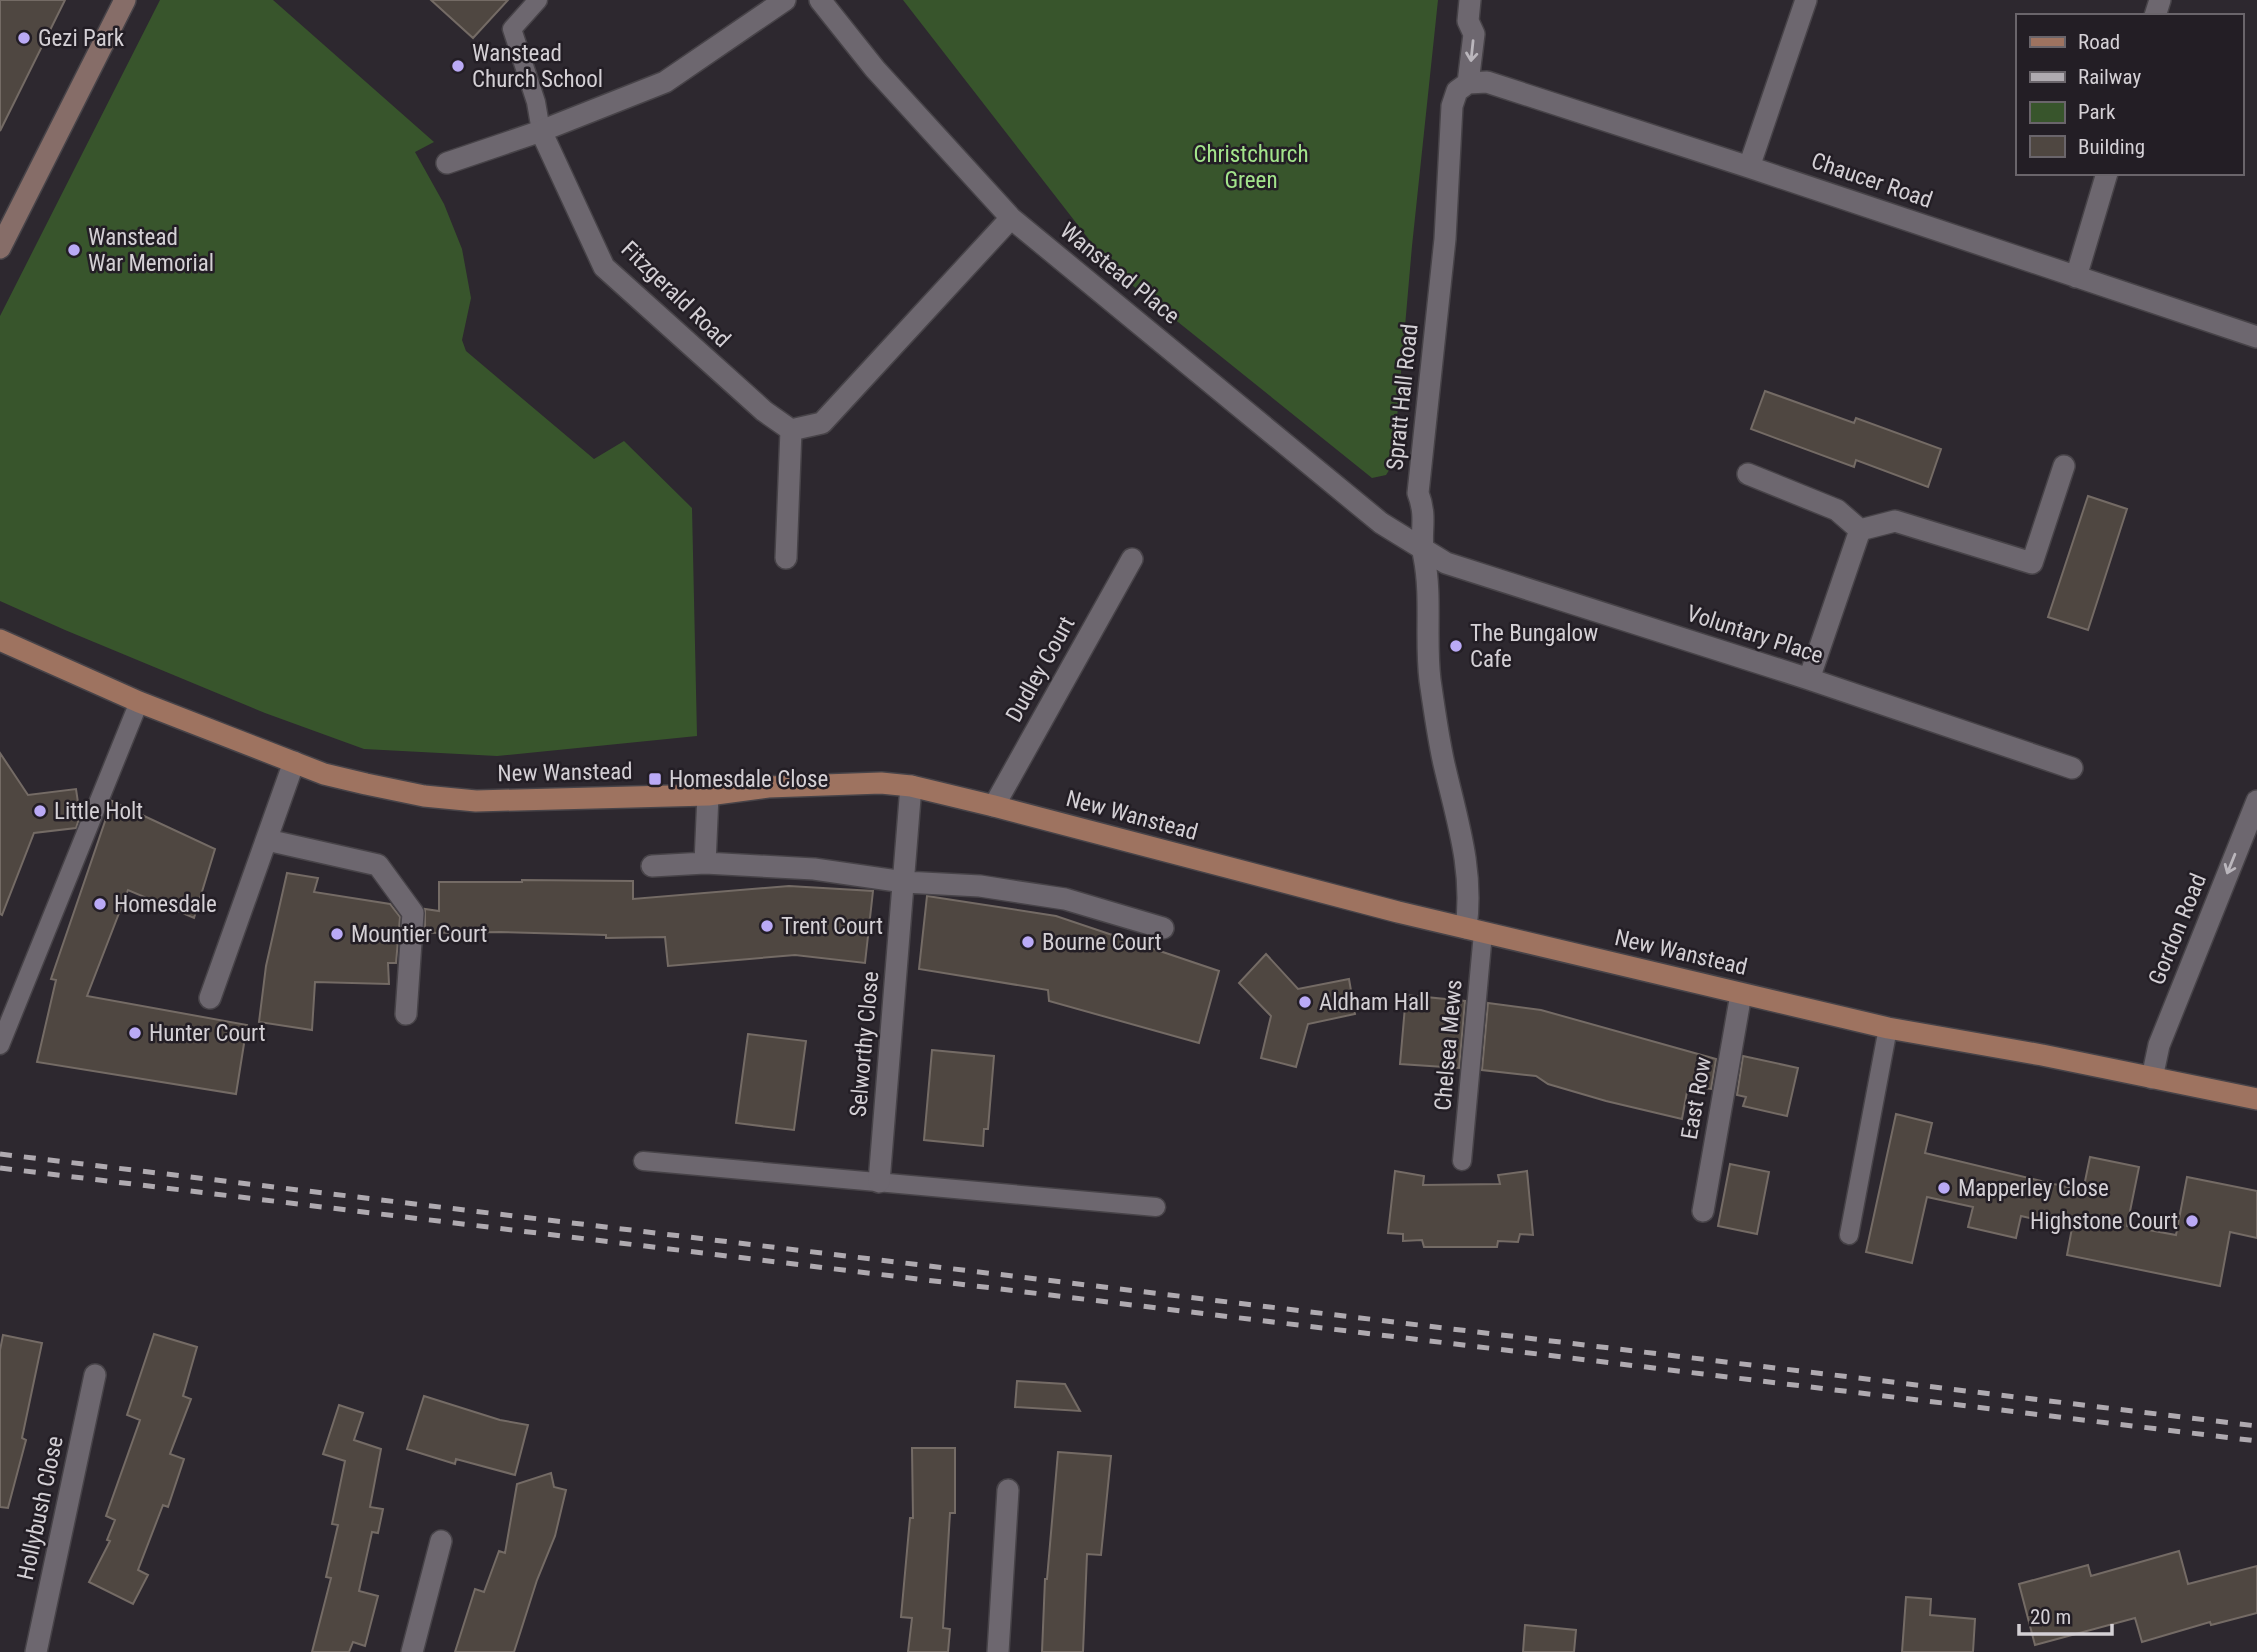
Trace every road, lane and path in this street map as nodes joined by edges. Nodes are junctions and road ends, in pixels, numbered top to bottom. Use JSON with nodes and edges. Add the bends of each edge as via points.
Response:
{"nodes":[{"id":1,"x":125,"y":0,"type":"edge"},
{"id":2,"x":538,"y":0,"type":"edge"},
{"id":3,"x":785,"y":0,"type":"edge"},
{"id":4,"x":820,"y":0,"type":"edge"},
{"id":5,"x":1806,"y":0,"type":"edge"},
{"id":6,"x":1469,"y":10,"type":"edge"},
{"id":7,"x":1468,"y":83,"type":"junction"},
{"id":8,"x":541,"y":131,"type":"junction"},
{"id":9,"x":447,"y":163,"type":"dead end"},
{"id":10,"x":1749,"y":167,"type":"junction"},
{"id":11,"x":2106,"y":175,"type":"edge"},
{"id":12,"x":1011,"y":218,"type":"junction"},
{"id":13,"x":0,"y":248,"type":"edge"},
{"id":14,"x":2076,"y":277,"type":"junction"},
{"id":15,"x":2257,"y":337,"type":"edge"},
{"id":16,"x":791,"y":430,"type":"junction"},
{"id":17,"x":2064,"y":466,"type":"dead end"},
{"id":18,"x":1748,"y":474,"type":"dead end"},
{"id":19,"x":1860,"y":530,"type":"junction"},
{"id":20,"x":1422,"y":549,"type":"junction"},
{"id":21,"x":786,"y":558,"type":"dead end"},
{"id":22,"x":1132,"y":559,"type":"dead end"},
{"id":23,"x":0,"y":640,"type":"edge"},
{"id":24,"x":1809,"y":679,"type":"junction"},
{"id":25,"x":139,"y":702,"type":"junction"},
{"id":26,"x":294,"y":762,"type":"junction"},
{"id":27,"x":2072,"y":768,"type":"dead end"},
{"id":28,"x":911,"y":786,"type":"junction"},
{"id":29,"x":708,"y":795,"type":"junction"},
{"id":30,"x":2257,"y":801,"type":"edge"},
{"id":31,"x":994,"y":806,"type":"junction"},
{"id":32,"x":267,"y":840,"type":"junction"},
{"id":33,"x":705,"y":863,"type":"junction"},
{"id":34,"x":652,"y":866,"type":"dead end"},
{"id":35,"x":904,"y":882,"type":"junction"},
{"id":36,"x":1163,"y":928,"type":"dead end"},
{"id":37,"x":1474,"y":931,"type":"junction"},
{"id":38,"x":1741,"y":994,"type":"junction"},
{"id":39,"x":211,"y":998,"type":"dead end"},
{"id":40,"x":406,"y":1014,"type":"dead end"},
{"id":41,"x":1888,"y":1028,"type":"junction"},
{"id":42,"x":0,"y":1045,"type":"edge"},
{"id":43,"x":2152,"y":1078,"type":"junction"},
{"id":44,"x":2257,"y":1099,"type":"edge"},
{"id":45,"x":643,"y":1161,"type":"dead end"},
{"id":46,"x":1462,"y":1161,"type":"dead end"},
{"id":47,"x":879,"y":1182,"type":"junction"},
{"id":48,"x":1156,"y":1206,"type":"dead end"},
{"id":49,"x":1703,"y":1212,"type":"dead end"},
{"id":50,"x":1849,"y":1235,"type":"dead end"},
{"id":51,"x":95,"y":1375,"type":"dead end"},
{"id":52,"x":1008,"y":1490,"type":"dead end"},
{"id":53,"x":441,"y":1541,"type":"dead end"},
{"id":54,"x":36,"y":1652,"type":"edge"},
{"id":55,"x":412,"y":1652,"type":"edge"},
{"id":56,"x":998,"y":1652,"type":"edge"}],
"edges":[{"from":1,"to":13,"type":"street"},
{"from":2,"to":8,"type":"lane","via":[[512,29]]},
{"from":3,"to":8,"type":"street","via":[[665,82]]},
{"from":4,"to":12,"type":"street","name":"Wanstead Place","via":[[874,69]]},
{"from":5,"to":10,"type":"street"},
{"from":6,"to":7,"type":"street","name":"Spratt Hall Road","one_way":true,"via":[[1474,34]]},
{"from":7,"to":10,"type":"street","name":"Chaucer Road","via":[[1486,82]]},
{"from":7,"to":20,"type":"street","name":"Spratt Hall Road","via":[[1458,91],[1452,106],[1445,239],[1418,494],[1424,508]]},
{"from":8,"to":9,"type":"street"},
{"from":8,"to":16,"type":"street","name":"Fitzgerald Road","via":[[604,267]]},
{"from":10,"to":14,"type":"street","name":"Chaucer Road"},
{"from":11,"to":14,"type":"street"},
{"from":12,"to":16,"type":"street","via":[[822,423]]},
{"from":12,"to":20,"type":"street","name":"Wanstead Place","via":[[1381,523]]},
{"from":14,"to":15,"type":"street","name":"Chaucer Road"},
{"from":16,"to":21,"type":"street"},
{"from":17,"to":19,"type":"street","via":[[2032,563],[1895,521]]},
{"from":18,"to":19,"type":"street","via":[[1837,509]]},
{"from":19,"to":24,"type":"street"},
{"from":20,"to":24,"type":"street","name":"Voluntary Place","via":[[1446,563]]},
{"from":20,"to":37,"type":"street","name":"Spratt Hall Road","via":[[1430,677],[1468,869]]},
{"from":22,"to":31,"type":"street","name":"Dudley Court"},
{"from":23,"to":25,"type":"main road","name":"New Wanstead"},
{"from":24,"to":27,"type":"street","name":"Voluntary Place"},
{"from":25,"to":26,"type":"main road","name":"New Wanstead"},
{"from":25,"to":42,"type":"lane"},
{"from":26,"to":29,"type":"main road","name":"New Wanstead","via":[[324,774],[424,796],[476,800]]},
{"from":26,"to":32,"type":"street"},
{"from":28,"to":29,"type":"main road","name":"New Wanstead","via":[[768,787]]},
{"from":28,"to":31,"type":"main road","name":"New Wanstead"},
{"from":28,"to":35,"type":"street","name":"Selworthy Close"},
{"from":29,"to":33,"type":"street"},
{"from":30,"to":43,"type":"street","name":"Gordon Road","one_way":true,"via":[[2159,1045]]},
{"from":31,"to":37,"type":"main road","name":"New Wanstead"},
{"from":32,"to":39,"type":"street"},
{"from":32,"to":40,"type":"street","via":[[378,864],[412,914]]},
{"from":33,"to":34,"type":"street"},
{"from":33,"to":35,"type":"street","via":[[814,869]]},
{"from":35,"to":36,"type":"street","via":[[980,886],[1065,899]]},
{"from":35,"to":47,"type":"street","name":"Selworthy Close"},
{"from":37,"to":38,"type":"main road","name":"New Wanstead"},
{"from":37,"to":46,"type":"lane","name":"Chelsea Mews"},
{"from":38,"to":41,"type":"main road","name":"New Wanstead"},
{"from":38,"to":49,"type":"street","name":"East Row"},
{"from":41,"to":43,"type":"main road","name":"New Wanstead"},
{"from":41,"to":50,"type":"lane"},
{"from":43,"to":44,"type":"main road","name":"New Wanstead"},
{"from":45,"to":47,"type":"lane"},
{"from":47,"to":48,"type":"lane"},
{"from":51,"to":54,"type":"street","name":"Hollybush Close"},
{"from":52,"to":56,"type":"street"},
{"from":53,"to":55,"type":"street"}]}
